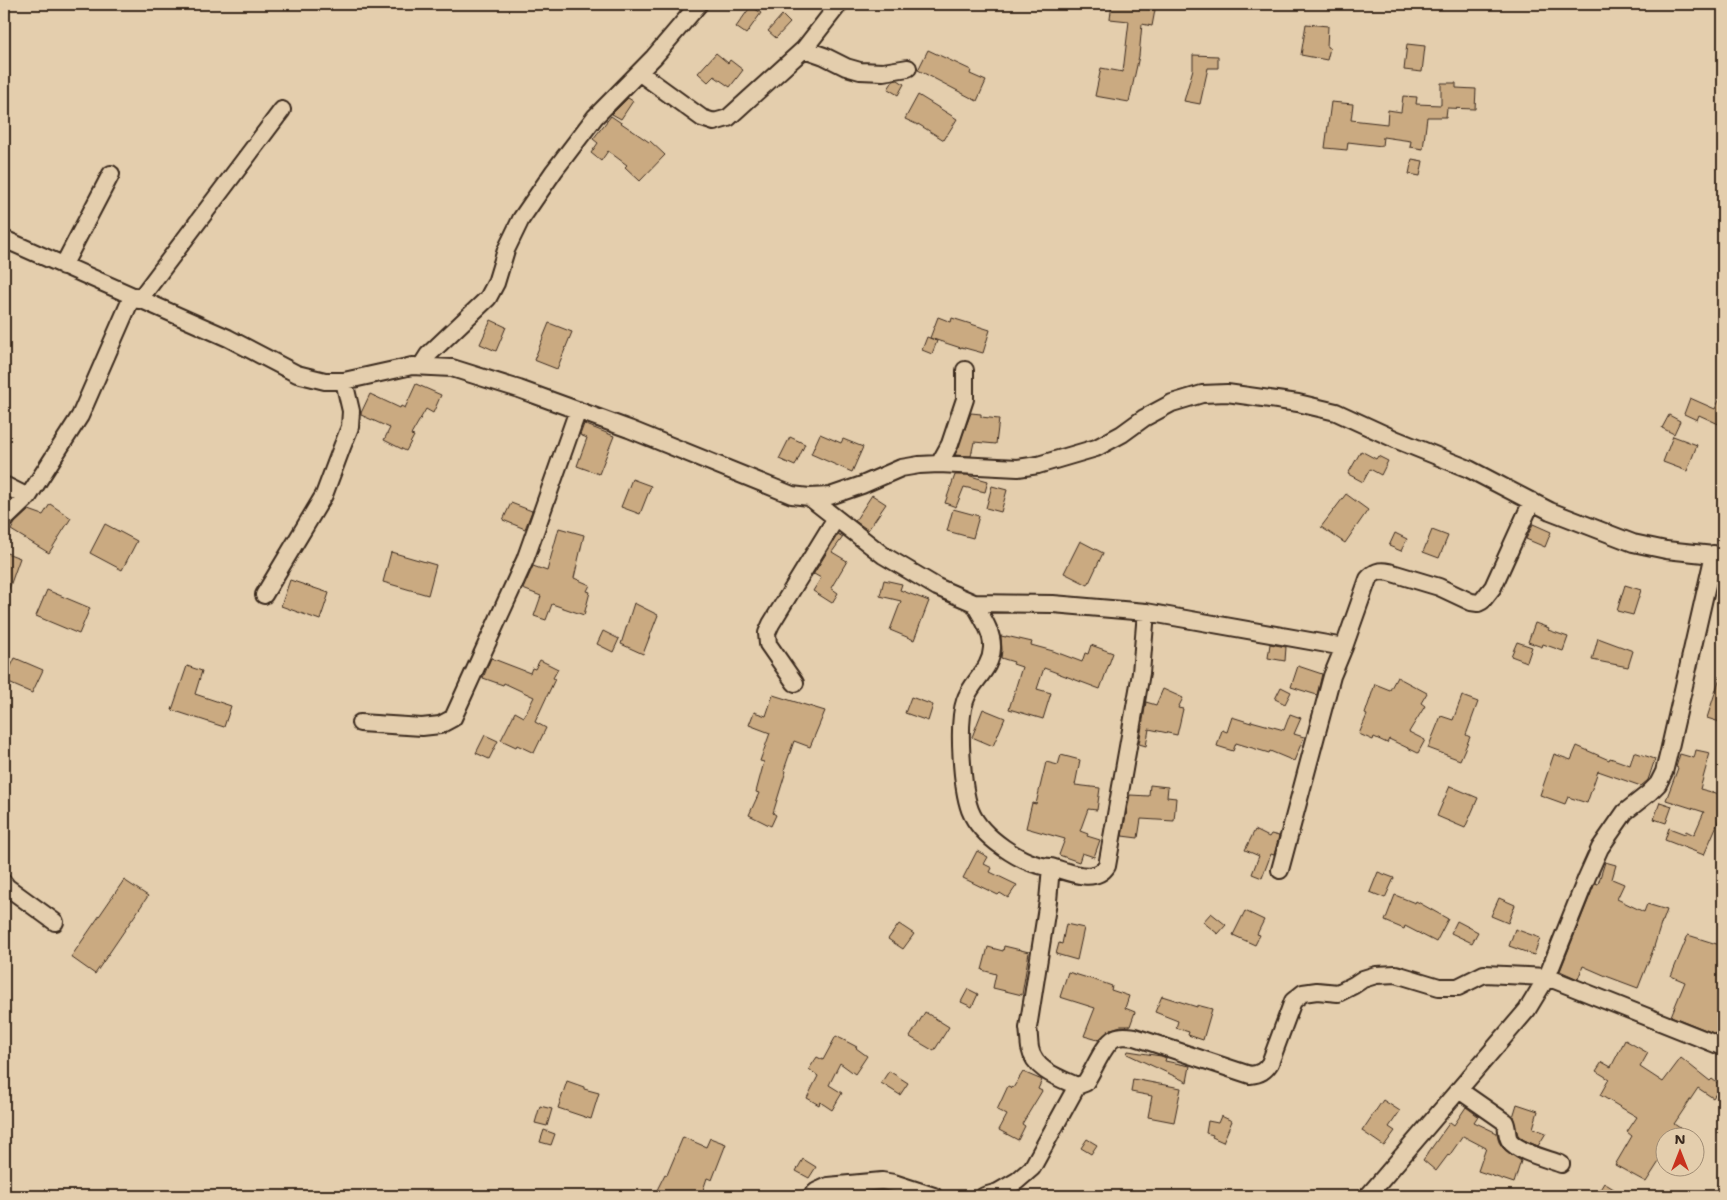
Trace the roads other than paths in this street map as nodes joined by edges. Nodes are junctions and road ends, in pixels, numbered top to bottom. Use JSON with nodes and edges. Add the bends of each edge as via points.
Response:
{"nodes":[{"id":1,"x":699,"y":4,"type":"edge"},
{"id":2,"x":839,"y":4,"type":"edge"},
{"id":3,"x":804,"y":49,"type":"junction"},
{"id":4,"x":908,"y":68,"type":"dead end"},
{"id":5,"x":640,"y":72,"type":"junction"},
{"id":6,"x":282,"y":110,"type":"dead end"},
{"id":7,"x":111,"y":174,"type":"dead end"},
{"id":8,"x":4,"y":239,"type":"edge"},
{"id":9,"x":63,"y":266,"type":"junction"},
{"id":10,"x":136,"y":298,"type":"junction"},
{"id":11,"x":421,"y":366,"type":"junction"},
{"id":12,"x":965,"y":370,"type":"dead end"},
{"id":13,"x":344,"y":380,"type":"junction"},
{"id":14,"x":578,"y":410,"type":"junction"},
{"id":15,"x":939,"y":464,"type":"junction"},
{"id":16,"x":4,"y":485,"type":"edge"},
{"id":17,"x":28,"y":497,"type":"junction"},
{"id":18,"x":808,"y":497,"type":"junction"},
{"id":19,"x":1532,"y":501,"type":"junction"},
{"id":20,"x":836,"y":518,"type":"junction"},
{"id":21,"x":4,"y":520,"type":"edge"},
{"id":22,"x":1718,"y":555,"type":"edge"},
{"id":23,"x":264,"y":595,"type":"dead end"},
{"id":24,"x":974,"y":603,"type":"junction"},
{"id":25,"x":1146,"y":612,"type":"junction"},
{"id":26,"x":1344,"y":647,"type":"junction"},
{"id":27,"x":795,"y":683,"type":"dead end"},
{"id":28,"x":360,"y":724,"type":"dead end"},
{"id":29,"x":1050,"y":867,"type":"junction"},
{"id":30,"x":1280,"y":870,"type":"dead end"},
{"id":31,"x":4,"y":883,"type":"edge"},
{"id":32,"x":55,"y":922,"type":"dead end"},
{"id":33,"x":1546,"y":977,"type":"junction"},
{"id":34,"x":1723,"y":1047,"type":"edge"},
{"id":35,"x":1077,"y":1086,"type":"junction"},
{"id":36,"x":1459,"y":1090,"type":"junction"},
{"id":37,"x":1561,"y":1164,"type":"dead end"},
{"id":38,"x":811,"y":1196,"type":"edge"},
{"id":39,"x":934,"y":1196,"type":"edge"},
{"id":40,"x":984,"y":1196,"type":"edge"},
{"id":41,"x":1368,"y":1196,"type":"edge"}],
"edges":[{"from":1,"to":5,"type":"street"},
{"from":2,"to":3,"type":"street"},
{"from":3,"to":4,"type":"street","via":[[860,71]]},
{"from":3,"to":5,"type":"street","via":[[728,118],[714,122],[702,118]]},
{"from":5,"to":11,"type":"street","via":[[595,117],[521,219],[488,298],[428,355]]},
{"from":6,"to":10,"type":"street"},
{"from":7,"to":9,"type":"street"},
{"from":8,"to":9,"type":"street"},
{"from":9,"to":10,"type":"street"},
{"from":10,"to":13,"type":"street","via":[[228,338],[297,374]]},
{"from":10,"to":17,"type":"street","via":[[80,416]]},
{"from":11,"to":13,"type":"street"},
{"from":11,"to":14,"type":"street","via":[[452,368]]},
{"from":12,"to":15,"type":"street","via":[[965,399],[950,444]]},
{"from":13,"to":23,"type":"street","via":[[351,411],[350,427],[324,495]]},
{"from":14,"to":18,"type":"street","via":[[771,488]]},
{"from":14,"to":28,"type":"street","via":[[525,560],[453,718],[440,725],[422,727]]},
{"from":15,"to":18,"type":"street","via":[[902,468],[830,496]]},
{"from":15,"to":19,"type":"street","via":[[1018,468],[1038,465],[1096,448],[1172,403],[1202,394],[1227,393],[1336,412],[1470,469]]},
{"from":16,"to":17,"type":"street"},
{"from":17,"to":21,"type":"street"},
{"from":18,"to":20,"type":"street"},
{"from":19,"to":22,"type":"street","via":[[1633,543]]},
{"from":19,"to":26,"type":"street","via":[[1493,587],[1482,601],[1471,602],[1439,586],[1381,570],[1368,579]]},
{"from":20,"to":24,"type":"street","via":[[883,555],[936,586]]},
{"from":20,"to":27,"type":"street","via":[[767,633],[768,644]]},
{"from":22,"to":33,"type":"street","via":[[1664,772],[1658,784],[1625,812],[1600,848]]},
{"from":24,"to":25,"type":"street","via":[[1053,604]]},
{"from":24,"to":29,"type":"street","via":[[990,634],[992,646],[990,662],[965,700],[961,720],[966,793],[971,812],[986,834],[1014,854],[1036,866]]},
{"from":25,"to":26,"type":"street"},
{"from":25,"to":29,"type":"street","via":[[1141,673],[1106,866],[1103,872],[1094,876]]},
{"from":26,"to":30,"type":"street","via":[[1332,676]]},
{"from":29,"to":35,"type":"street","via":[[1048,901],[1028,1028],[1030,1049],[1046,1072]]},
{"from":31,"to":32,"type":"street"},
{"from":33,"to":34,"type":"street"},
{"from":33,"to":35,"type":"street","via":[[1484,974],[1458,987],[1439,987],[1396,974],[1376,975],[1338,993],[1316,991],[1297,996],[1270,1063],[1259,1074],[1250,1075],[1126,1036],[1109,1042],[1085,1084]]},
{"from":33,"to":36,"type":"street","via":[[1527,1010]]},
{"from":35,"to":40,"type":"street","via":[[1032,1168],[1017,1181]]},
{"from":36,"to":37,"type":"street","via":[[1505,1122],[1509,1138],[1522,1150]]},
{"from":36,"to":41,"type":"street"},
{"from":38,"to":39,"type":"street","via":[[828,1186],[882,1181]]}]}
